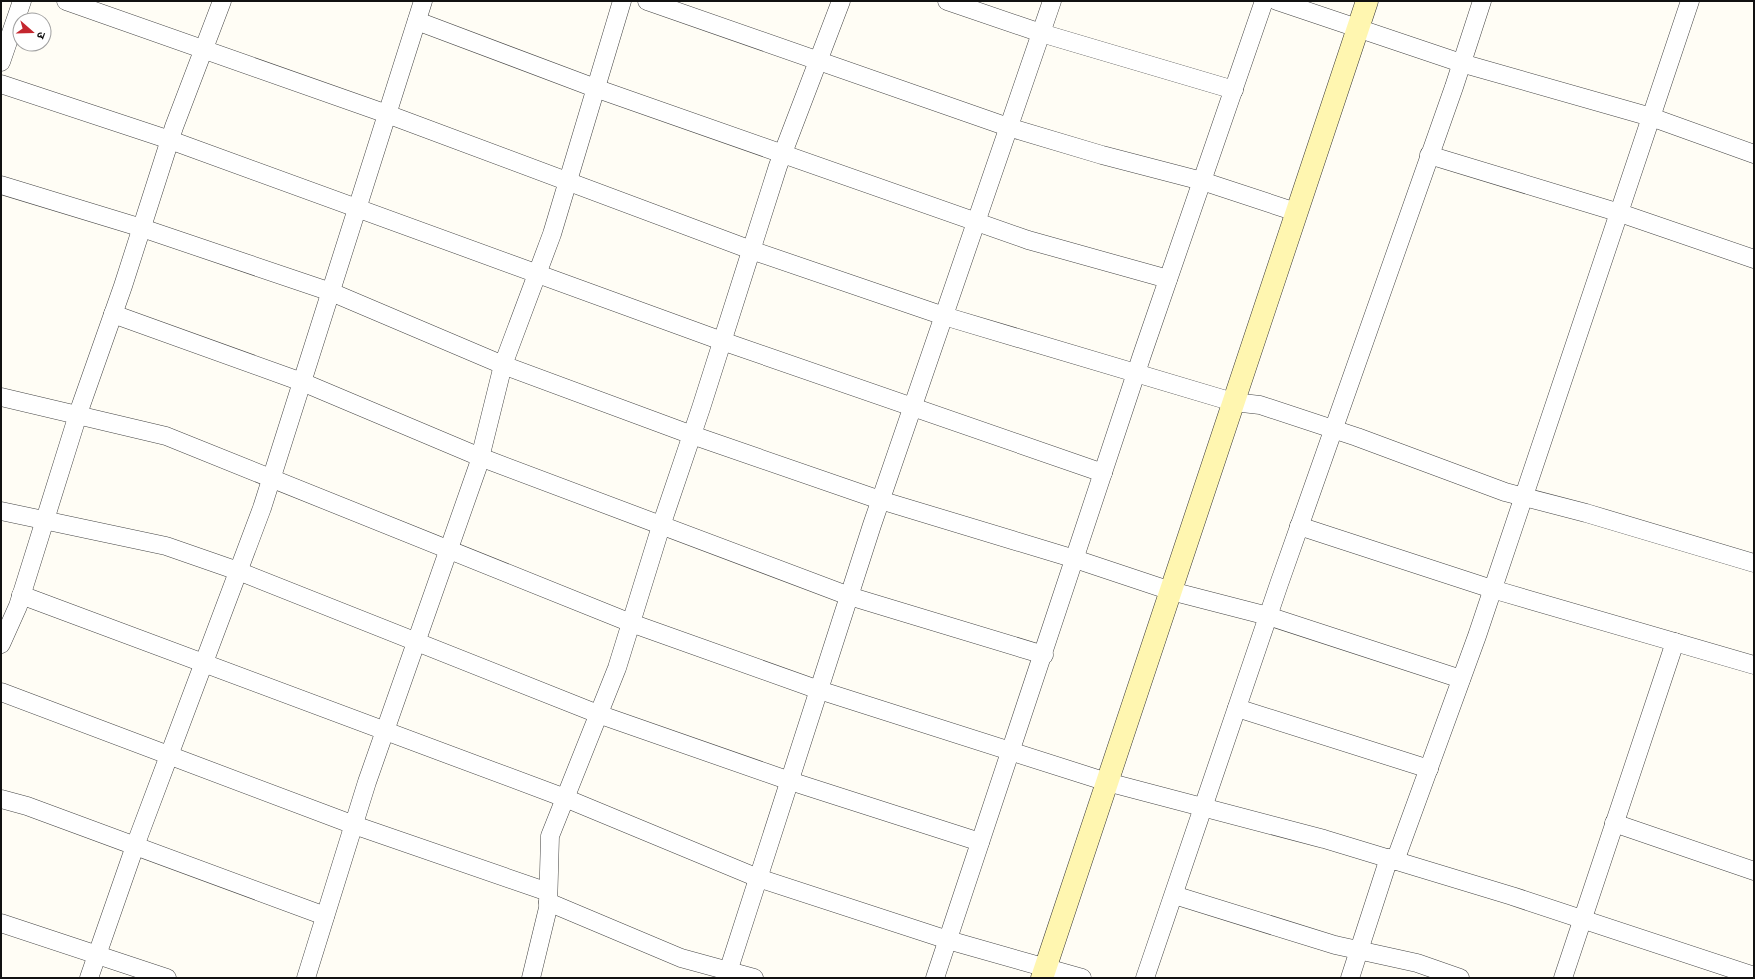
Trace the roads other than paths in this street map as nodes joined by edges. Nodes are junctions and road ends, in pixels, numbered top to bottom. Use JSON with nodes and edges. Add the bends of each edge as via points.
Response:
{"nodes":[{"id":1,"x":22,"y":1,"type":"edge"},
{"id":2,"x":66,"y":1,"type":"edge"},
{"id":3,"x":222,"y":1,"type":"edge"},
{"id":4,"x":424,"y":1,"type":"edge"},
{"id":5,"x":622,"y":1,"type":"edge"},
{"id":6,"x":646,"y":1,"type":"edge"},
{"id":7,"x":841,"y":1,"type":"edge"},
{"id":8,"x":947,"y":1,"type":"edge"},
{"id":9,"x":1052,"y":1,"type":"edge"},
{"id":10,"x":1264,"y":1,"type":"edge"},
{"id":11,"x":1277,"y":1,"type":"edge"},
{"id":12,"x":1367,"y":1,"type":"edge"},
{"id":13,"x":1482,"y":1,"type":"edge"},
{"id":14,"x":1690,"y":1,"type":"edge"},
{"id":15,"x":417,"y":21,"type":"junction"},
{"id":16,"x":1357,"y":28,"type":"junction"},
{"id":17,"x":1041,"y":33,"type":"junction"},
{"id":18,"x":204,"y":51,"type":"junction"},
{"id":19,"x":819,"y":61,"type":"junction"},
{"id":20,"x":1,"y":62,"type":"edge"},
{"id":21,"x":1461,"y":63,"type":"junction"},
{"id":22,"x":1,"y":84,"type":"edge"},
{"id":23,"x":595,"y":88,"type":"junction"},
{"id":24,"x":1234,"y":90,"type":"junction"},
{"id":25,"x":387,"y":114,"type":"junction"},
{"id":26,"x":1651,"y":117,"type":"junction"},
{"id":27,"x":1008,"y":127,"type":"junction"},
{"id":28,"x":170,"y":140,"type":"junction"},
{"id":29,"x":1754,"y":154,"type":"edge"},
{"id":30,"x":782,"y":155,"type":"junction"},
{"id":31,"x":1429,"y":155,"type":"junction"},
{"id":32,"x":1202,"y":181,"type":"junction"},
{"id":33,"x":567,"y":182,"type":"junction"},
{"id":34,"x":1,"y":185,"type":"edge"},
{"id":35,"x":357,"y":208,"type":"junction"},
{"id":36,"x":1296,"y":212,"type":"junction"},
{"id":37,"x":1620,"y":213,"type":"junction"},
{"id":38,"x":976,"y":222,"type":"junction"},
{"id":39,"x":142,"y":228,"type":"junction"},
{"id":40,"x":751,"y":250,"type":"junction"},
{"id":41,"x":1754,"y":259,"type":"edge"},
{"id":42,"x":537,"y":273,"type":"junction"},
{"id":43,"x":1168,"y":279,"type":"junction"},
{"id":44,"x":331,"y":292,"type":"junction"},
{"id":45,"x":113,"y":314,"type":"junction"},
{"id":46,"x":944,"y":316,"type":"junction"},
{"id":47,"x":722,"y":341,"type":"junction"},
{"id":48,"x":503,"y":365,"type":"junction"},
{"id":49,"x":1136,"y":374,"type":"junction"},
{"id":50,"x":302,"y":382,"type":"junction"},
{"id":51,"x":1,"y":397,"type":"edge"},
{"id":52,"x":1233,"y":402,"type":"junction"},
{"id":53,"x":912,"y":407,"type":"junction"},
{"id":54,"x":78,"y":414,"type":"junction"},
{"id":55,"x":1334,"y":429,"type":"junction"},
{"id":56,"x":692,"y":435,"type":"junction"},
{"id":57,"x":480,"y":457,"type":"junction"},
{"id":58,"x":1103,"y":473,"type":"junction"},
{"id":59,"x":271,"y":478,"type":"junction"},
{"id":60,"x":1523,"y":497,"type":"junction"},
{"id":61,"x":880,"y":500,"type":"junction"},
{"id":62,"x":1,"y":511,"type":"edge"},
{"id":63,"x":45,"y":521,"type":"junction"},
{"id":64,"x":661,"y":526,"type":"junction"},
{"id":65,"x":1299,"y":526,"type":"junction"},
{"id":66,"x":448,"y":550,"type":"junction"},
{"id":67,"x":1075,"y":559,"type":"junction"},
{"id":68,"x":1754,"y":563,"type":"edge"},
{"id":69,"x":238,"y":571,"type":"junction"},
{"id":70,"x":1492,"y":589,"type":"junction"},
{"id":71,"x":1170,"y":591,"type":"junction"},
{"id":72,"x":22,"y":596,"type":"junction"},
{"id":73,"x":849,"y":596,"type":"junction"},
{"id":74,"x":1268,"y":616,"type":"junction"},
{"id":75,"x":631,"y":623,"type":"junction"},
{"id":76,"x":416,"y":641,"type":"junction"},
{"id":77,"x":1675,"y":642,"type":"junction"},
{"id":78,"x":1,"y":644,"type":"edge"},
{"id":79,"x":1044,"y":655,"type":"junction"},
{"id":80,"x":205,"y":663,"type":"junction"},
{"id":81,"x":1754,"y":665,"type":"edge"},
{"id":82,"x":1461,"y":678,"type":"junction"},
{"id":83,"x":819,"y":690,"type":"junction"},
{"id":84,"x":1,"y":692,"type":"edge"},
{"id":85,"x":1237,"y":708,"type":"junction"},
{"id":86,"x":598,"y":714,"type":"junction"},
{"id":87,"x":385,"y":732,"type":"junction"},
{"id":88,"x":1011,"y":752,"type":"junction"},
{"id":89,"x":170,"y":755,"type":"junction"},
{"id":90,"x":1429,"y":769,"type":"junction"},
{"id":91,"x":790,"y":781,"type":"junction"},
{"id":92,"x":1107,"y":782,"type":"junction"},
{"id":93,"x":1,"y":798,"type":"edge"},
{"id":94,"x":565,"y":798,"type":"junction"},
{"id":95,"x":1203,"y":808,"type":"junction"},
{"id":96,"x":1614,"y":823,"type":"junction"},
{"id":97,"x":354,"y":825,"type":"junction"},
{"id":98,"x":980,"y":842,"type":"junction"},
{"id":99,"x":136,"y":846,"type":"junction"},
{"id":100,"x":1392,"y":860,"type":"junction"},
{"id":101,"x":1754,"y":871,"type":"edge"},
{"id":102,"x":758,"y":878,"type":"junction"},
{"id":103,"x":1174,"y":895,"type":"junction"},
{"id":104,"x":548,"y":897,"type":"junction"},
{"id":105,"x":325,"y":916,"type":"junction"},
{"id":106,"x":1582,"y":919,"type":"junction"},
{"id":107,"x":1,"y":923,"type":"edge"},
{"id":108,"x":948,"y":940,"type":"junction"},
{"id":109,"x":1359,"y":950,"type":"junction"},
{"id":110,"x":97,"y":955,"type":"junction"},
{"id":111,"x":1043,"y":973,"type":"edge"},
{"id":112,"x":728,"y":974,"type":"edge"},
{"id":113,"x":1754,"y":976,"type":"edge"},
{"id":114,"x":88,"y":978,"type":"edge"},
{"id":115,"x":167,"y":978,"type":"edge"},
{"id":116,"x":306,"y":978,"type":"edge"},
{"id":117,"x":531,"y":978,"type":"edge"},
{"id":118,"x":754,"y":978,"type":"edge"},
{"id":119,"x":935,"y":978,"type":"edge"},
{"id":120,"x":1082,"y":978,"type":"edge"},
{"id":121,"x":1145,"y":978,"type":"edge"},
{"id":122,"x":1350,"y":978,"type":"edge"},
{"id":123,"x":1460,"y":978,"type":"edge"},
{"id":124,"x":1563,"y":978,"type":"edge"}],
"edges":[{"from":1,"to":20,"type":"street"},
{"from":2,"to":18,"type":"street"},
{"from":3,"to":18,"type":"street"},
{"from":4,"to":15,"type":"street"},
{"from":5,"to":23,"type":"street"},
{"from":6,"to":19,"type":"street"},
{"from":7,"to":19,"type":"street"},
{"from":8,"to":17,"type":"street"},
{"from":9,"to":17,"type":"street"},
{"from":10,"to":24,"type":"street"},
{"from":11,"to":16,"type":"street"},
{"from":12,"to":16,"type":"street"},
{"from":13,"to":21,"type":"street"},
{"from":14,"to":26,"type":"street"},
{"from":15,"to":23,"type":"street"},
{"from":15,"to":25,"type":"street"},
{"from":16,"to":21,"type":"street"},
{"from":16,"to":36,"type":"street"},
{"from":17,"to":24,"type":"street"},
{"from":17,"to":27,"type":"street"},
{"from":18,"to":25,"type":"street"},
{"from":18,"to":28,"type":"street"},
{"from":19,"to":27,"type":"street"},
{"from":19,"to":30,"type":"street"},
{"from":21,"to":26,"type":"street"},
{"from":21,"to":31,"type":"street"},
{"from":22,"to":28,"type":"street"},
{"from":23,"to":30,"type":"street"},
{"from":23,"to":33,"type":"street"},
{"from":24,"to":32,"type":"street"},
{"from":25,"to":33,"type":"street"},
{"from":25,"to":35,"type":"street"},
{"from":26,"to":29,"type":"street"},
{"from":26,"to":37,"type":"street"},
{"from":27,"to":32,"type":"street"},
{"from":27,"to":38,"type":"street"},
{"from":28,"to":35,"type":"street"},
{"from":28,"to":39,"type":"street"},
{"from":30,"to":38,"type":"street"},
{"from":30,"to":40,"type":"street"},
{"from":31,"to":37,"type":"street"},
{"from":31,"to":55,"type":"street"},
{"from":32,"to":36,"type":"street"},
{"from":32,"to":43,"type":"street"},
{"from":33,"to":40,"type":"street"},
{"from":33,"to":42,"type":"street","via":[[552,234]]},
{"from":34,"to":39,"type":"street"},
{"from":35,"to":42,"type":"street"},
{"from":35,"to":44,"type":"street"},
{"from":36,"to":52,"type":"street"},
{"from":37,"to":41,"type":"street"},
{"from":37,"to":60,"type":"street"},
{"from":38,"to":43,"type":"street","via":[[1028,240]]},
{"from":38,"to":46,"type":"street"},
{"from":39,"to":44,"type":"street"},
{"from":39,"to":45,"type":"street"},
{"from":40,"to":46,"type":"street"},
{"from":40,"to":47,"type":"street"},
{"from":42,"to":47,"type":"street"},
{"from":42,"to":48,"type":"street"},
{"from":43,"to":49,"type":"street"},
{"from":44,"to":48,"type":"street"},
{"from":44,"to":50,"type":"street"},
{"from":45,"to":50,"type":"street"},
{"from":45,"to":54,"type":"street"},
{"from":46,"to":49,"type":"street"},
{"from":46,"to":53,"type":"street"},
{"from":47,"to":53,"type":"street"},
{"from":47,"to":56,"type":"street"},
{"from":48,"to":56,"type":"street"},
{"from":48,"to":57,"type":"street"},
{"from":49,"to":52,"type":"street"},
{"from":49,"to":58,"type":"street"},
{"from":50,"to":57,"type":"street"},
{"from":50,"to":59,"type":"street"},
{"from":51,"to":54,"type":"street"},
{"from":52,"to":55,"type":"street","via":[[1260,405]]},
{"from":52,"to":71,"type":"street"},
{"from":53,"to":58,"type":"street"},
{"from":53,"to":61,"type":"street"},
{"from":54,"to":59,"type":"street","via":[[166,436]]},
{"from":54,"to":63,"type":"street"},
{"from":55,"to":60,"type":"street"},
{"from":55,"to":65,"type":"street"},
{"from":56,"to":61,"type":"street"},
{"from":56,"to":64,"type":"street"},
{"from":57,"to":64,"type":"street"},
{"from":57,"to":66,"type":"street"},
{"from":58,"to":67,"type":"street"},
{"from":59,"to":66,"type":"street"},
{"from":59,"to":69,"type":"street"},
{"from":60,"to":68,"type":"street"},
{"from":60,"to":70,"type":"street"},
{"from":61,"to":67,"type":"street"},
{"from":61,"to":73,"type":"street"},
{"from":62,"to":63,"type":"street"},
{"from":63,"to":69,"type":"street","via":[[166,546]]},
{"from":63,"to":72,"type":"street"},
{"from":64,"to":73,"type":"street"},
{"from":64,"to":75,"type":"street"},
{"from":65,"to":70,"type":"street"},
{"from":65,"to":74,"type":"street"},
{"from":66,"to":75,"type":"street"},
{"from":66,"to":76,"type":"street"},
{"from":67,"to":71,"type":"street"},
{"from":67,"to":79,"type":"street"},
{"from":69,"to":76,"type":"street"},
{"from":69,"to":80,"type":"street"},
{"from":70,"to":77,"type":"street"},
{"from":70,"to":82,"type":"street"},
{"from":71,"to":74,"type":"street"},
{"from":71,"to":92,"type":"street"},
{"from":72,"to":78,"type":"street"},
{"from":72,"to":80,"type":"street"},
{"from":73,"to":79,"type":"street"},
{"from":73,"to":83,"type":"street"},
{"from":74,"to":82,"type":"street"},
{"from":74,"to":85,"type":"street"},
{"from":75,"to":83,"type":"street"},
{"from":75,"to":86,"type":"street","via":[[617,668]]},
{"from":76,"to":86,"type":"street"},
{"from":76,"to":87,"type":"street"},
{"from":77,"to":81,"type":"street"},
{"from":77,"to":96,"type":"street"},
{"from":79,"to":88,"type":"street"},
{"from":80,"to":87,"type":"street"},
{"from":80,"to":89,"type":"street"},
{"from":82,"to":90,"type":"street"},
{"from":83,"to":88,"type":"street"},
{"from":83,"to":91,"type":"street"},
{"from":84,"to":89,"type":"street"},
{"from":85,"to":90,"type":"street"},
{"from":85,"to":95,"type":"street"},
{"from":86,"to":91,"type":"street"},
{"from":86,"to":94,"type":"street"},
{"from":87,"to":94,"type":"street"},
{"from":87,"to":97,"type":"street"},
{"from":88,"to":92,"type":"street"},
{"from":88,"to":98,"type":"street"},
{"from":89,"to":97,"type":"street"},
{"from":89,"to":99,"type":"street"},
{"from":90,"to":100,"type":"street"},
{"from":91,"to":98,"type":"street"},
{"from":91,"to":102,"type":"street"},
{"from":92,"to":95,"type":"street"},
{"from":92,"to":111,"type":"street"},
{"from":93,"to":99,"type":"street"},
{"from":94,"to":102,"type":"street"},
{"from":94,"to":104,"type":"street","via":[[550,836]]},
{"from":95,"to":100,"type":"street","via":[[1324,839]]},
{"from":95,"to":103,"type":"street"},
{"from":96,"to":101,"type":"street"},
{"from":96,"to":106,"type":"street"},
{"from":97,"to":104,"type":"street"},
{"from":97,"to":105,"type":"street"},
{"from":98,"to":108,"type":"street"},
{"from":99,"to":105,"type":"street"},
{"from":99,"to":110,"type":"street"},
{"from":100,"to":106,"type":"street"},
{"from":100,"to":109,"type":"street"},
{"from":102,"to":108,"type":"street"},
{"from":102,"to":112,"type":"street"},
{"from":103,"to":109,"type":"street","via":[[1335,945]]},
{"from":103,"to":121,"type":"street"},
{"from":104,"to":112,"type":"street","via":[[681,958]]},
{"from":104,"to":117,"type":"street"},
{"from":105,"to":116,"type":"street"},
{"from":106,"to":113,"type":"street"},
{"from":106,"to":124,"type":"street"},
{"from":107,"to":110,"type":"street"},
{"from":108,"to":111,"type":"street"},
{"from":108,"to":119,"type":"street"},
{"from":109,"to":122,"type":"street"},
{"from":109,"to":123,"type":"street","via":[[1417,963]]},
{"from":110,"to":114,"type":"street"},
{"from":110,"to":115,"type":"street"},
{"from":111,"to":120,"type":"street"},
{"from":112,"to":118,"type":"street"}]}
